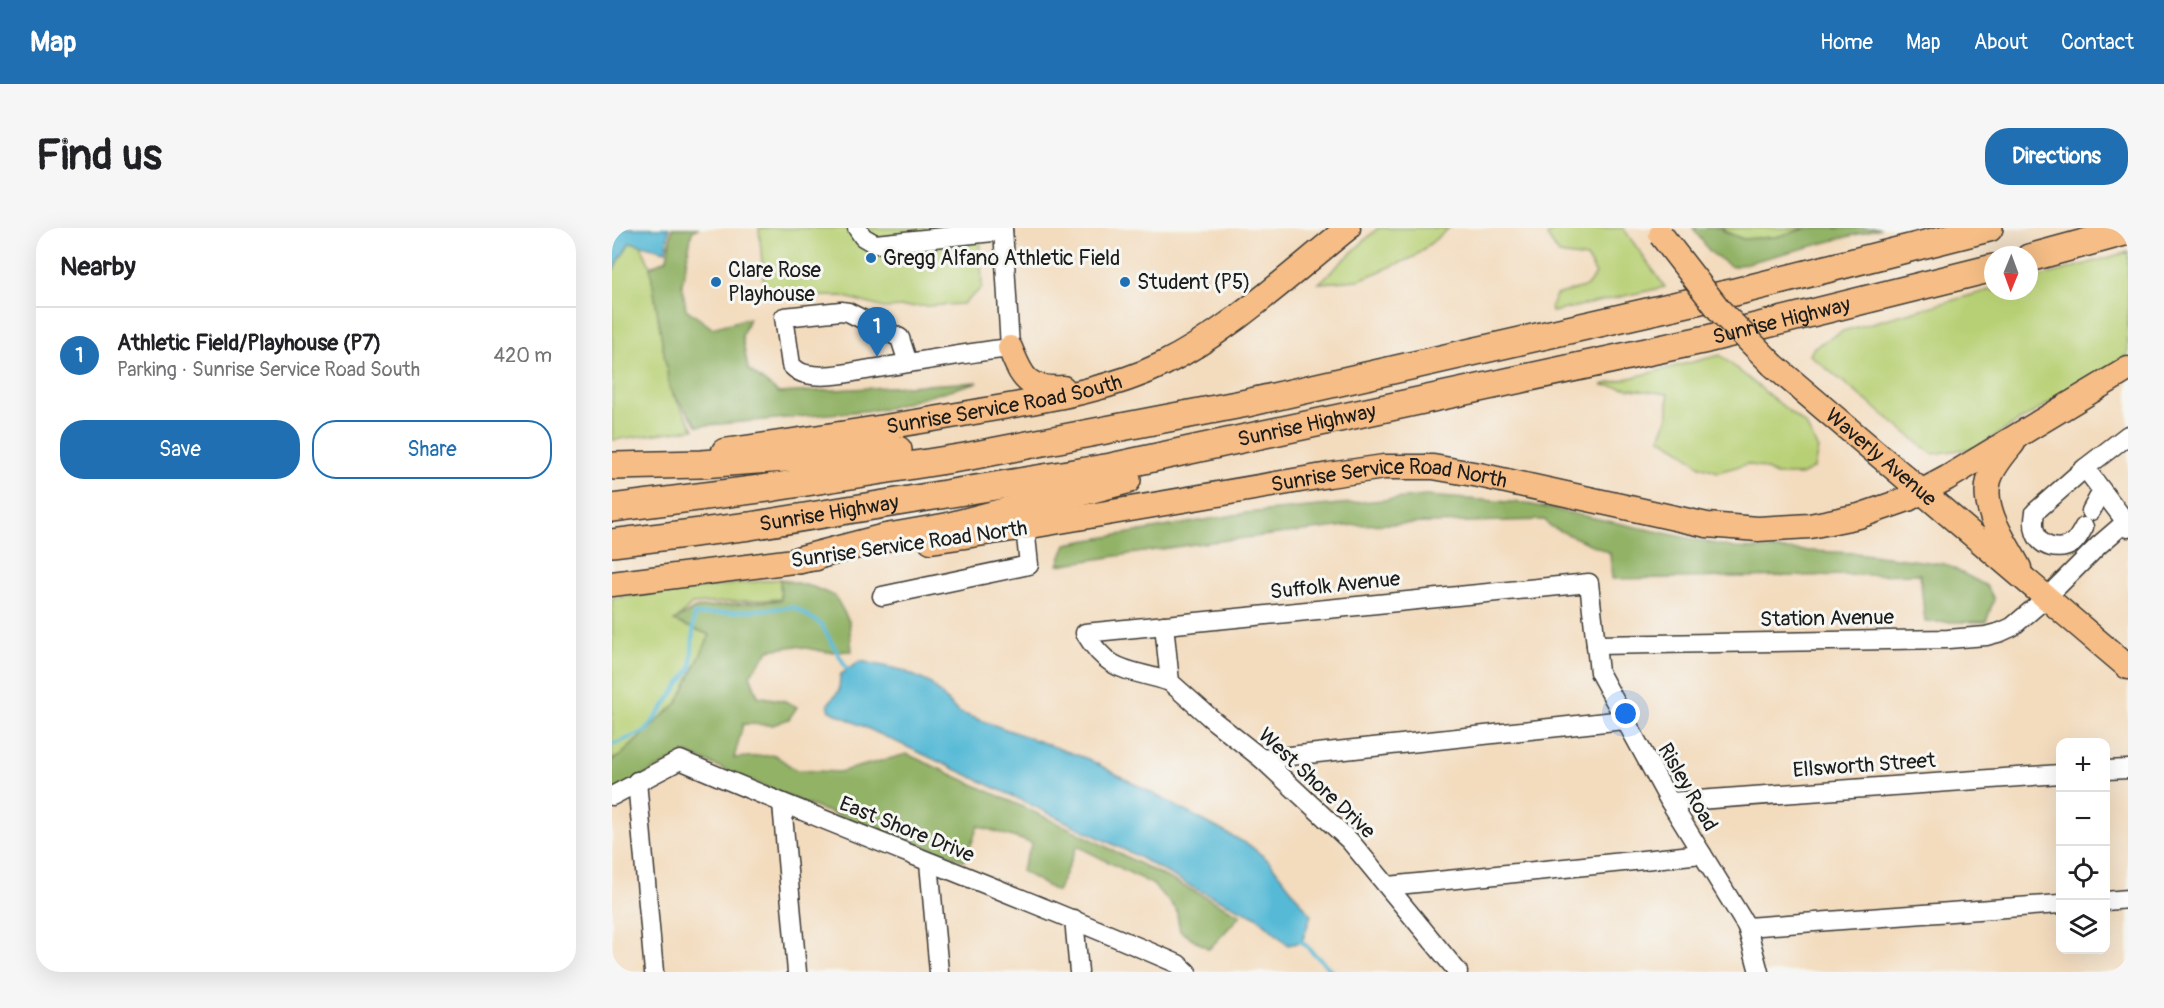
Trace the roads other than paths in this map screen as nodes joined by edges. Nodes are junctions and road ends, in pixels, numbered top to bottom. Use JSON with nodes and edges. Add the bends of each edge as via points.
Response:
{"nodes":[{"id":1,"x":857,"y":228,"type":"edge"},
{"id":2,"x":1348,"y":228,"type":"edge"},
{"id":3,"x":1989,"y":228,"type":"edge"},
{"id":4,"x":1003,"y":229,"type":"edge"},
{"id":5,"x":2128,"y":231,"type":"edge"},
{"id":6,"x":1658,"y":232,"type":"edge"},
{"id":7,"x":2038,"y":256,"type":"edge"},
{"id":8,"x":1984,"y":270,"type":"edge"},
{"id":9,"x":1010,"y":348,"type":"junction"},
{"id":10,"x":908,"y":363,"type":"junction"},
{"id":11,"x":2128,"y":369,"type":"edge"},
{"id":12,"x":1107,"y":386,"type":"junction"},
{"id":13,"x":999,"y":407,"type":"junction"},
{"id":14,"x":1355,"y":415,"type":"junction"},
{"id":15,"x":2020,"y":434,"type":"junction"},
{"id":16,"x":2128,"y":435,"type":"edge"},
{"id":17,"x":1060,"y":440,"type":"junction"},
{"id":18,"x":613,"y":466,"type":"edge"},
{"id":19,"x":2085,"y":468,"type":"junction"},
{"id":20,"x":2102,"y":491,"type":"junction"},
{"id":21,"x":1920,"y":492,"type":"junction"},
{"id":22,"x":612,"y":508,"type":"edge"},
{"id":23,"x":2127,"y":524,"type":"edge"},
{"id":24,"x":1025,"y":527,"type":"junction"},
{"id":25,"x":612,"y":543,"type":"edge"},
{"id":26,"x":799,"y":560,"type":"junction"},
{"id":27,"x":2026,"y":581,"type":"junction"},
{"id":28,"x":612,"y":584,"type":"edge"},
{"id":29,"x":1589,"y":584,"type":"joint"},
{"id":30,"x":882,"y":596,"type":"dead end"},
{"id":31,"x":2046,"y":598,"type":"junction"},
{"id":32,"x":1164,"y":624,"type":"junction"},
{"id":33,"x":1596,"y":645,"type":"junction"},
{"id":34,"x":2128,"y":667,"type":"edge"},
{"id":35,"x":1170,"y":682,"type":"junction"},
{"id":36,"x":1624,"y":720,"type":"junction"},
{"id":37,"x":1262,"y":759,"type":"junction"},
{"id":38,"x":2128,"y":769,"type":"edge"},
{"id":39,"x":2110,"y":770,"type":"edge"},
{"id":40,"x":2056,"y":774,"type":"edge"},
{"id":41,"x":637,"y":781,"type":"junction"},
{"id":42,"x":612,"y":796,"type":"edge"},
{"id":43,"x":1670,"y":802,"type":"junction"},
{"id":44,"x":782,"y":804,"type":"junction"},
{"id":45,"x":1702,"y":854,"type":"junction"},
{"id":46,"x":929,"y":863,"type":"junction"},
{"id":47,"x":1388,"y":886,"type":"junction"},
{"id":48,"x":2128,"y":899,"type":"edge"},
{"id":49,"x":2110,"y":900,"type":"edge"},
{"id":50,"x":2056,"y":904,"type":"edge"},
{"id":51,"x":1074,"y":919,"type":"junction"},
{"id":52,"x":1747,"y":927,"type":"junction"},
{"id":53,"x":654,"y":972,"type":"edge"},
{"id":54,"x":797,"y":972,"type":"edge"},
{"id":55,"x":939,"y":972,"type":"edge"},
{"id":56,"x":1079,"y":972,"type":"edge"},
{"id":57,"x":1186,"y":972,"type":"edge"},
{"id":58,"x":1458,"y":972,"type":"edge"},
{"id":59,"x":1759,"y":972,"type":"edge"}],
"edges":[{"from":1,"to":4,"type":"street","via":[[875,244]]},
{"from":2,"to":12,"type":"main road","name":"Sunrise Service Road South","via":[[1203,341],[1160,365]]},
{"from":3,"to":17,"type":"highway","name":"Sunrise Highway","via":[[1352,381]]},
{"from":4,"to":9,"type":"street"},
{"from":5,"to":7,"type":"highway"},
{"from":6,"to":21,"type":"main road","name":"Waverly Avenue","bridge":true,"via":[[1745,338]]},
{"from":8,"to":14,"type":"highway","name":"Sunrise Highway","via":[[1707,339]]},
{"from":9,"to":10,"type":"street"},
{"from":9,"to":12,"type":"main road","via":[[1019,370],[1034,386]]},
{"from":9,"to":13,"type":"main road","via":[[1008,383]]},
{"from":10,"to":10,"type":"street","via":[[826,375],[806,374],[791,365],[784,317],[848,312],[900,338]]},
{"from":11,"to":15,"type":"main road","name":"Sunrise Service Road North"},
{"from":12,"to":13,"type":"main road","name":"Sunrise Service Road South"},
{"from":13,"to":18,"type":"main road","name":"Sunrise Service Road South"},
{"from":14,"to":25,"type":"highway","name":"Sunrise Highway","via":[[1111,467],[750,526]]},
{"from":14,"to":26,"type":"highway","via":[[1158,472]]},
{"from":15,"to":21,"type":"main road","name":"Sunrise Service Road North"},
{"from":15,"to":27,"type":"main road","via":[[1996,466],[1989,481],[1988,502]]},
{"from":16,"to":19,"type":"street"},
{"from":17,"to":18,"type":"highway","via":[[701,465]]},
{"from":17,"to":22,"type":"highway","name":"Sunrise Highway","via":[[765,488]]},
{"from":19,"to":20,"type":"street"},
{"from":19,"to":20,"type":"street","via":[[2035,512],[2034,531],[2038,539],[2058,549],[2076,541]]},
{"from":20,"to":23,"type":"street"},
{"from":21,"to":24,"type":"main road","name":"Sunrise Service Road North","via":[[1894,505],[1833,522],[1782,529],[1731,528],[1457,470],[1384,467]]},
{"from":21,"to":27,"type":"main road","name":"Waverly Avenue"},
{"from":23,"to":31,"type":"street","name":"Station Avenue","via":[[2099,545]]},
{"from":24,"to":26,"type":"main road","name":"Sunrise Service Road North"},
{"from":24,"to":30,"type":"street","via":[[1029,565]]},
{"from":26,"to":28,"type":"main road","name":"Sunrise Service Road North"},
{"from":27,"to":31,"type":"main road","name":"Waverly Avenue"},
{"from":29,"to":32,"type":"street","name":"Suffolk Avenue"},
{"from":29,"to":33,"type":"street","name":"Risley Road"},
{"from":31,"to":33,"type":"street","name":"Station Avenue","via":[[2012,627],[1975,637]]},
{"from":31,"to":34,"type":"main road","name":"Waverly Avenue"},
{"from":32,"to":35,"type":"street"},
{"from":32,"to":35,"type":"street","name":"Suffolk Avenue","via":[[1085,633],[1095,651],[1109,662]]},
{"from":33,"to":36,"type":"street","name":"Risley Road","via":[[1599,672]]},
{"from":35,"to":37,"type":"street","name":"West Shore Drive"},
{"from":36,"to":37,"type":"street"},
{"from":36,"to":43,"type":"street","name":"Risley Road"},
{"from":37,"to":47,"type":"street","name":"West Shore Drive","via":[[1350,841]]},
{"from":38,"to":39,"type":"street"},
{"from":40,"to":43,"type":"street","name":"Ellsworth Street"},
{"from":41,"to":42,"type":"street","name":"East Shore Drive"},
{"from":41,"to":44,"type":"street","name":"East Shore Drive","via":[[680,760]]},
{"from":41,"to":53,"type":"street"},
{"from":43,"to":45,"type":"street","name":"Risley Road"},
{"from":44,"to":46,"type":"street","name":"East Shore Drive"},
{"from":44,"to":54,"type":"street"},
{"from":45,"to":47,"type":"street"},
{"from":45,"to":52,"type":"street","name":"Risley Road"},
{"from":46,"to":51,"type":"street","name":"East Shore Drive"},
{"from":46,"to":55,"type":"street"},
{"from":47,"to":58,"type":"street","name":"West Shore Drive"},
{"from":48,"to":49,"type":"street"},
{"from":50,"to":52,"type":"street"},
{"from":51,"to":56,"type":"street"},
{"from":51,"to":57,"type":"street","name":"East Shore Drive","via":[[1178,964]]},
{"from":52,"to":59,"type":"street","name":"Risley Road"}]}
